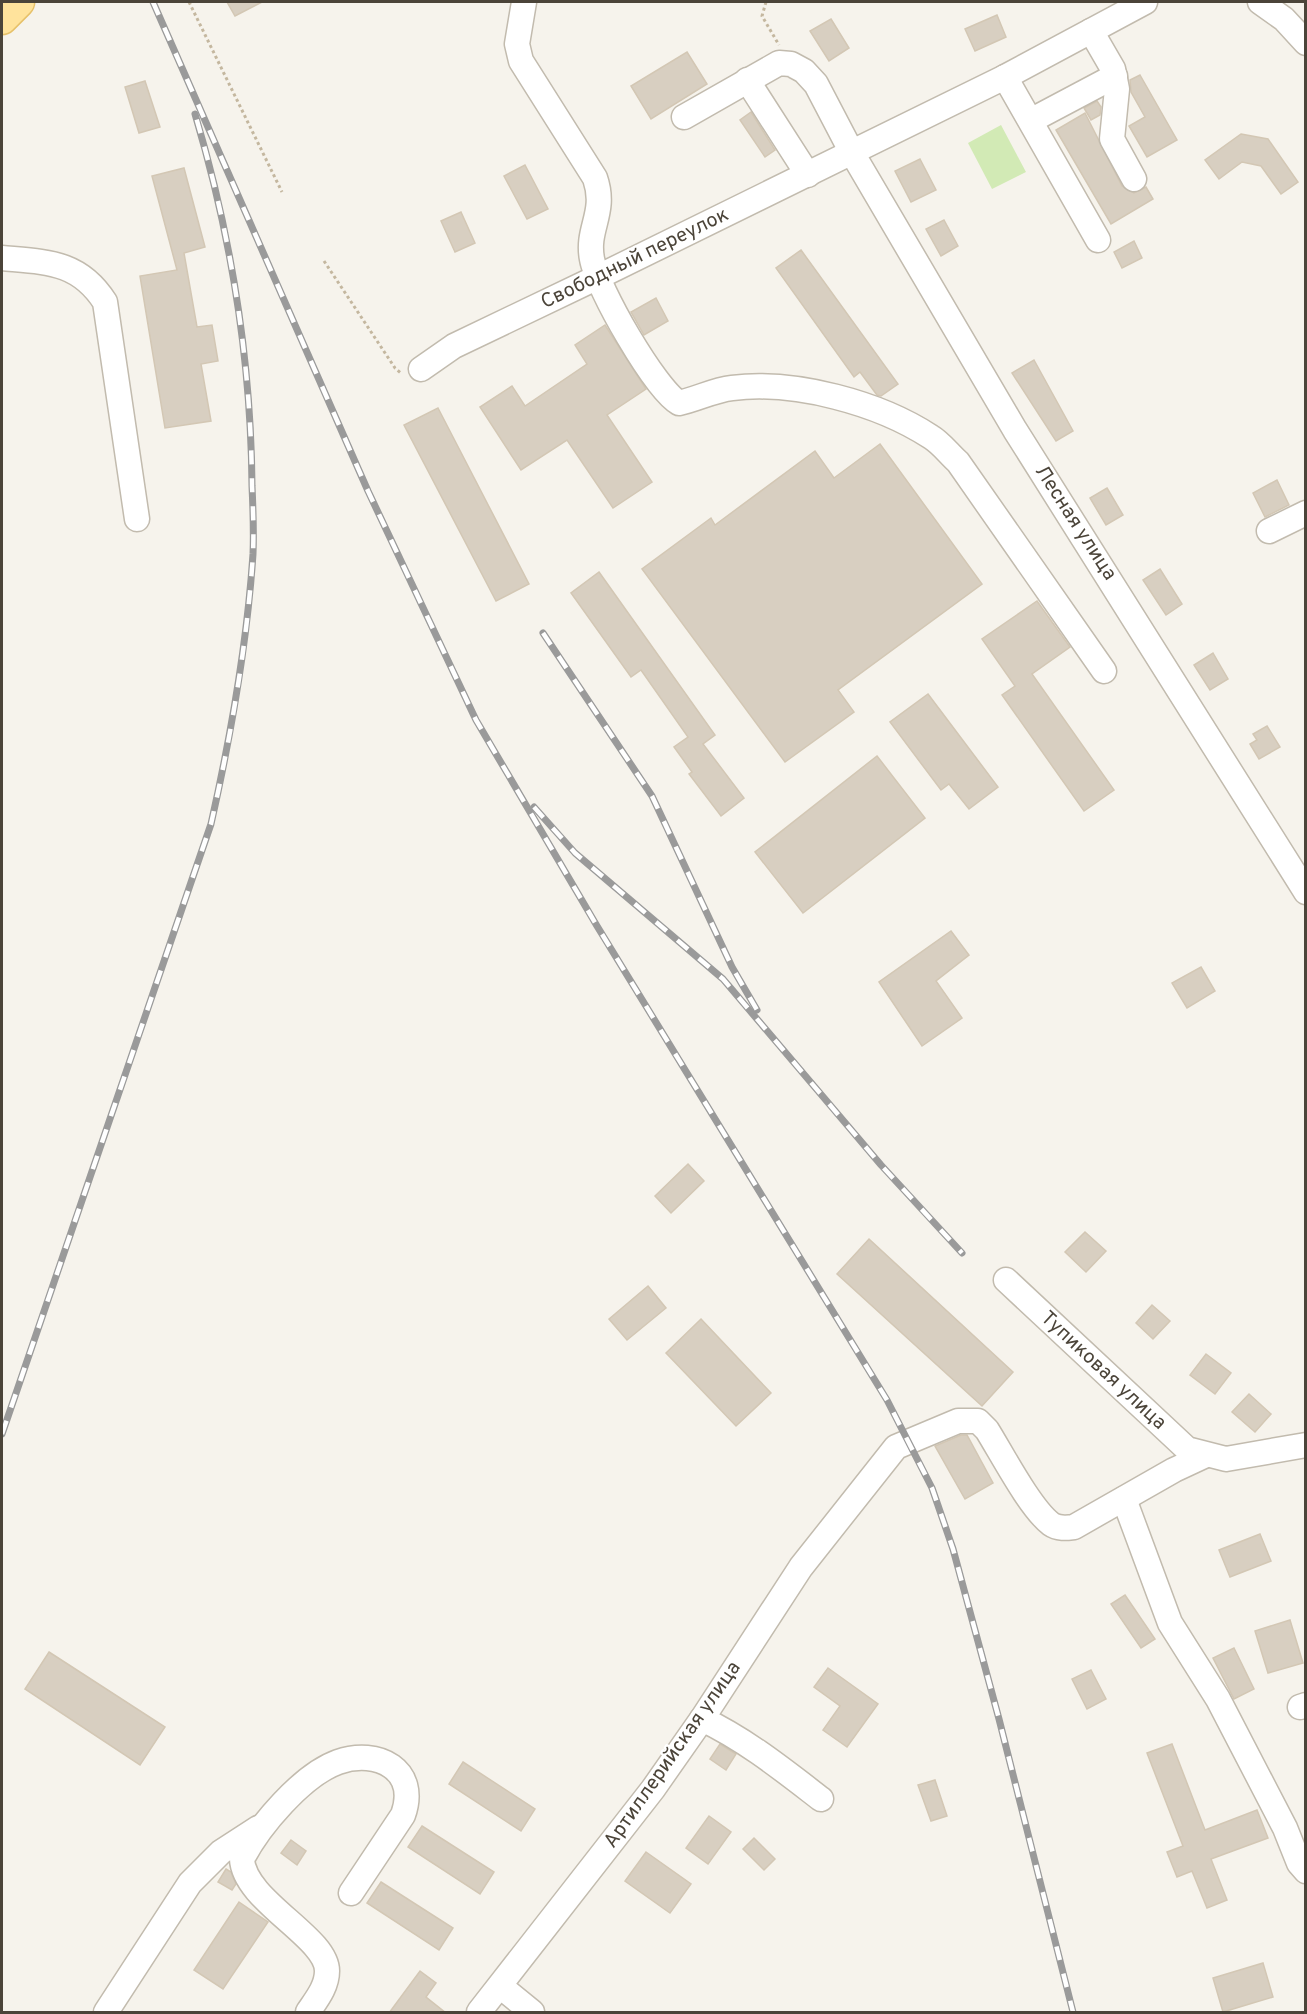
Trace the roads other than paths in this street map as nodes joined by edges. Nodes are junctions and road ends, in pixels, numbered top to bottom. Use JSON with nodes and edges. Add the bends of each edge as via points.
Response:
{"nodes":[{"id":1,"x":19,"y":2,"type":"edge"},
{"id":2,"x":524,"y":2,"type":"edge"},
{"id":3,"x":1260,"y":2,"type":"edge"},
{"id":4,"x":1136,"y":4,"type":"edge"},
{"id":5,"x":2,"y":19,"type":"edge"},
{"id":6,"x":1091,"y":31,"type":"junction"},
{"id":7,"x":1305,"y":43,"type":"edge"},
{"id":8,"x":1115,"y":76,"type":"junction"},
{"id":9,"x":1005,"y":77,"type":"junction"},
{"id":10,"x":747,"y":80,"type":"junction"},
{"id":11,"x":684,"y":117,"type":"dead end"},
{"id":12,"x":1032,"y":120,"type":"junction"},
{"id":13,"x":851,"y":152,"type":"junction"},
{"id":14,"x":808,"y":175,"type":"junction"},
{"id":15,"x":1134,"y":179,"type":"dead end"},
{"id":16,"x":1098,"y":240,"type":"dead end"},
{"id":17,"x":2,"y":258,"type":"edge"},
{"id":18,"x":598,"y":278,"type":"junction"},
{"id":19,"x":421,"y":369,"type":"road end"},
{"id":20,"x":1305,"y":513,"type":"edge"},
{"id":21,"x":137,"y":519,"type":"dead end"},
{"id":22,"x":1269,"y":531,"type":"dead end"},
{"id":23,"x":1104,"y":672,"type":"dead end"},
{"id":24,"x":1305,"y":892,"type":"edge"},
{"id":25,"x":1005,"y":1280,"type":"dead end"},
{"id":26,"x":1305,"y":1445,"type":"edge"},
{"id":27,"x":1204,"y":1456,"type":"junction"},
{"id":28,"x":1124,"y":1499,"type":"junction"},
{"id":29,"x":702,"y":1719,"type":"junction"},
{"id":30,"x":820,"y":1798,"type":"dead end"},
{"id":31,"x":267,"y":1821,"type":"junction"},
{"id":32,"x":1305,"y":1871,"type":"edge"},
{"id":33,"x":351,"y":1893,"type":"dead end"},
{"id":34,"x":500,"y":1986,"type":"junction"},
{"id":35,"x":106,"y":2013,"type":"edge"},
{"id":36,"x":308,"y":2013,"type":"edge"},
{"id":37,"x":479,"y":2013,"type":"edge"},
{"id":38,"x":532,"y":2013,"type":"edge"}],
"edges":[{"from":1,"to":5,"type":"main road"},
{"from":2,"to":18,"type":"lane","via":[[518,44],[521,61],[595,178],[599,191],[591,247]]},
{"from":3,"to":7,"type":"lane","via":[[1284,19]]},
{"from":4,"to":6,"type":"lane","name":"Свободный переулок"},
{"from":6,"to":8,"type":"lane"},
{"from":6,"to":9,"type":"lane","name":"Свободный переулок"},
{"from":8,"to":12,"type":"lane"},
{"from":8,"to":15,"type":"lane","via":[[1112,139]]},
{"from":9,"to":12,"type":"lane"},
{"from":9,"to":13,"type":"lane","name":"Свободный переулок"},
{"from":10,"to":11,"type":"lane"},
{"from":10,"to":13,"type":"lane","name":"Лесная улица","via":[[772,65],[791,64],[804,71],[816,84]]},
{"from":10,"to":14,"type":"lane"},
{"from":12,"to":16,"type":"lane"},
{"from":13,"to":14,"type":"lane","name":"Свободный переулок"},
{"from":13,"to":24,"type":"lane","name":"Лесная улица","via":[[1016,430]]},
{"from":14,"to":18,"type":"lane","name":"Свободный переулок"},
{"from":17,"to":21,"type":"lane","via":[[71,268],[87,278],[105,302]]},
{"from":18,"to":19,"type":"lane","name":"Свободный переулок","via":[[454,346]]},
{"from":18,"to":23,"type":"lane","via":[[638,351],[669,397],[679,403],[731,388],[774,387],[858,403],[897,417],[934,438],[958,462]]},
{"from":20,"to":22,"type":"lane"},
{"from":25,"to":27,"type":"lane","name":"Тупиковая улица","via":[[1187,1449]]},
{"from":26,"to":27,"type":"lane","via":[[1226,1459]]},
{"from":27,"to":28,"type":"lane"},
{"from":28,"to":29,"type":"lane","name":"Артиллерийская улица","via":[[1074,1527],[1052,1525],[978,1421],[958,1420],[896,1447],[801,1567]]},
{"from":28,"to":32,"type":"lane","via":[[1170,1623],[1218,1699]]},
{"from":29,"to":30,"type":"lane","via":[[770,1759]]},
{"from":29,"to":34,"type":"lane","name":"Артиллерийская улица"},
{"from":31,"to":33,"type":"lane","via":[[307,1783],[338,1762],[380,1760],[394,1768],[404,1778],[409,1792],[407,1804]]},
{"from":31,"to":35,"type":"lane","via":[[221,1852],[190,1883]]},
{"from":31,"to":36,"type":"lane","via":[[250,1844],[242,1867],[260,1893],[324,1958],[326,1981]]},
{"from":34,"to":37,"type":"lane","name":"Артиллерийская улица"},
{"from":34,"to":38,"type":"lane"}]}
